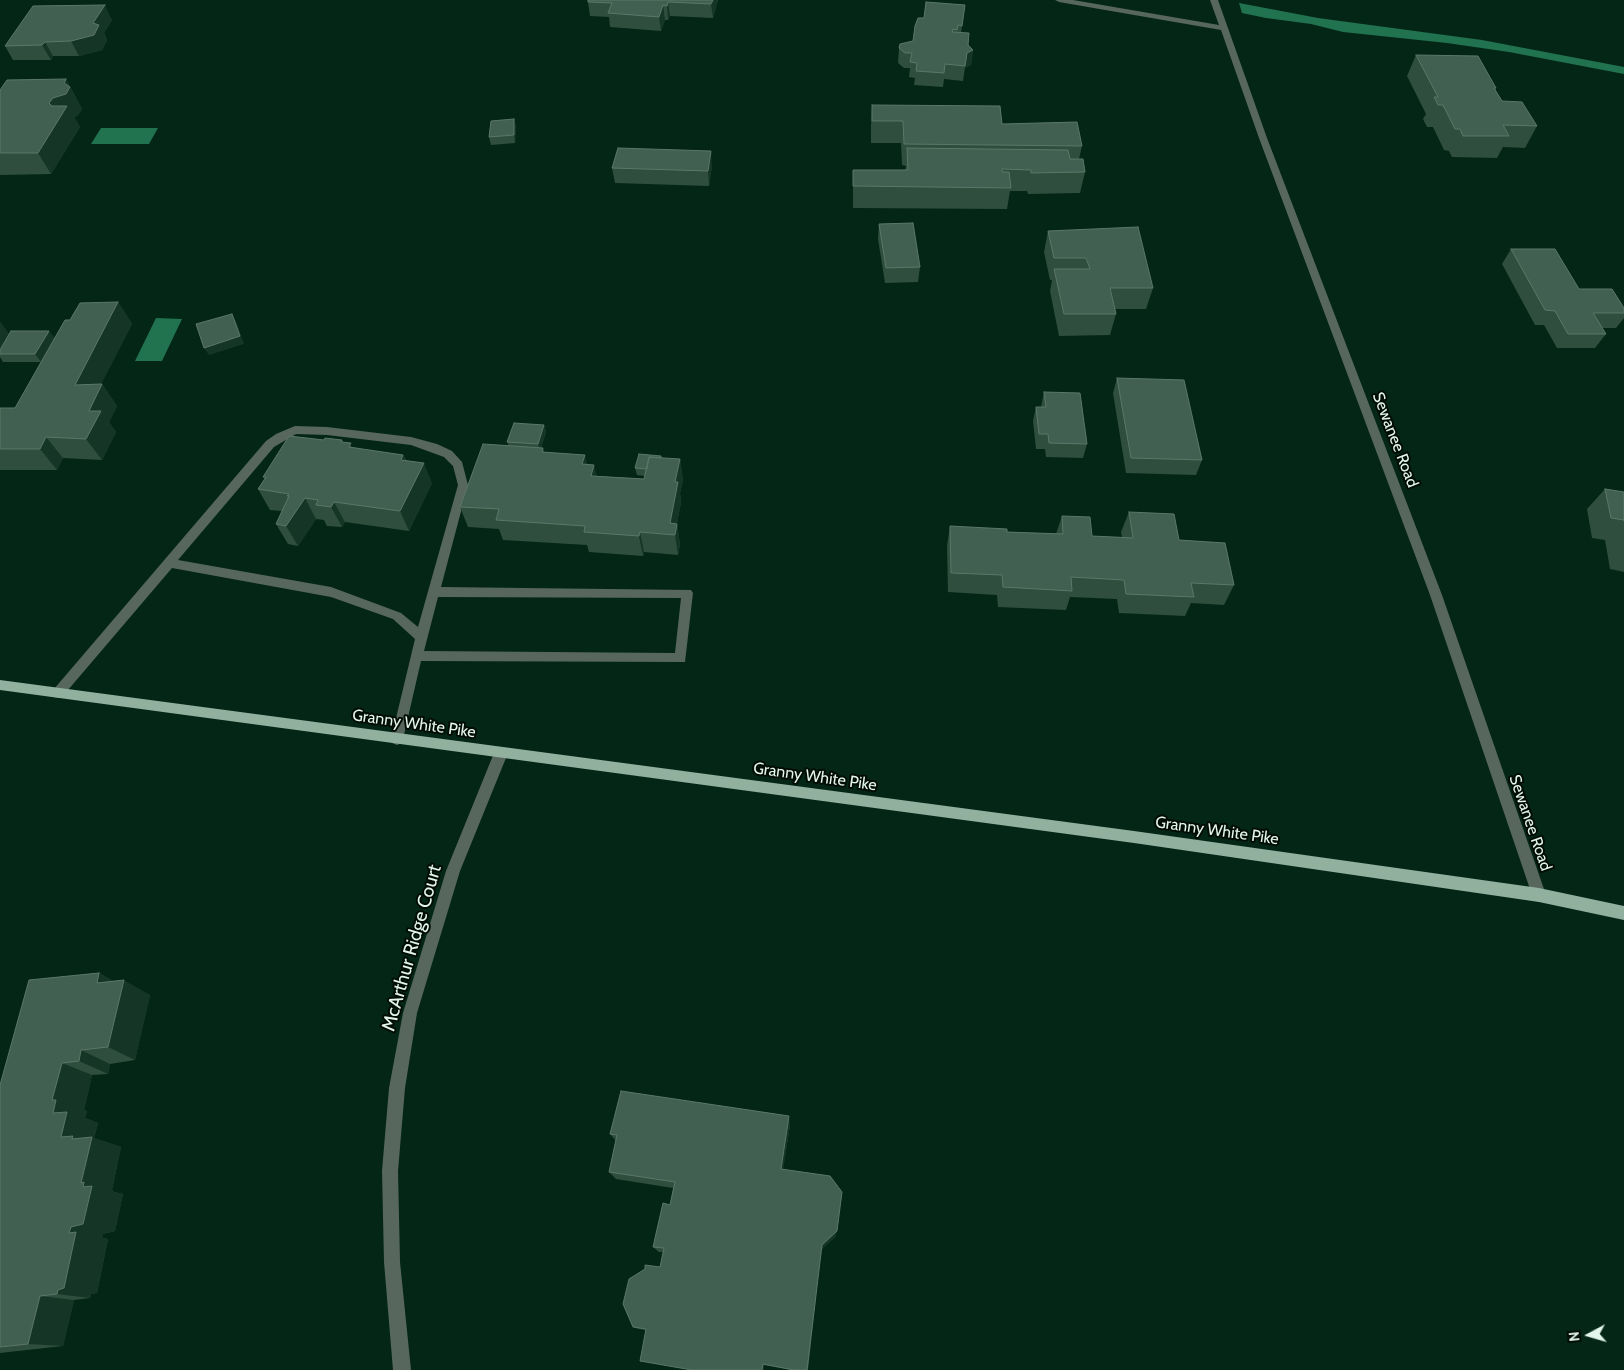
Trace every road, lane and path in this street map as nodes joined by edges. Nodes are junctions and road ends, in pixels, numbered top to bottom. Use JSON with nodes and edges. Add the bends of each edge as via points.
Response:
{"nodes":[{"id":1,"x":1059,"y":0,"type":"edge"},
{"id":2,"x":1214,"y":0,"type":"edge"},
{"id":3,"x":1224,"y":28,"type":"junction"},
{"id":4,"x":169,"y":563,"type":"junction"},
{"id":5,"x":433,"y":592,"type":"junction"},
{"id":6,"x":421,"y":637,"type":"junction"},
{"id":7,"x":417,"y":656,"type":"junction"},
{"id":8,"x":0,"y":686,"type":"edge"},
{"id":9,"x":58,"y":694,"type":"junction"},
{"id":10,"x":397,"y":739,"type":"junction"},
{"id":11,"x":501,"y":753,"type":"junction"},
{"id":12,"x":1538,"y":895,"type":"junction"},
{"id":13,"x":1624,"y":913,"type":"edge"},
{"id":14,"x":402,"y":1370,"type":"edge"}],
"edges":[{"from":1,"to":3,"type":"street"},
{"from":2,"to":3,"type":"street","name":"Sewanee Road"},
{"from":3,"to":12,"type":"street","name":"Sewanee Road","via":[[1436,595]]},
{"from":4,"to":5,"type":"street","via":[[270,444],[295,430],[327,431],[411,441],[448,454],[458,465],[463,485]]},
{"from":4,"to":6,"type":"street","via":[[331,592],[397,616]]},
{"from":4,"to":9,"type":"street"},
{"from":5,"to":6,"type":"street"},
{"from":5,"to":7,"type":"street","via":[[687,593],[681,658]]},
{"from":6,"to":7,"type":"street"},
{"from":7,"to":10,"type":"street"},
{"from":8,"to":9,"type":"main road","name":"Granny White Pike"},
{"from":9,"to":10,"type":"main road","name":"Granny White Pike"},
{"from":10,"to":11,"type":"main road","name":"Granny White Pike"},
{"from":11,"to":12,"type":"main road","name":"Granny White Pike","via":[[1092,831]]},
{"from":11,"to":14,"type":"street","name":"McArthur Ridge Court","via":[[454,871],[427,953],[410,1013],[397,1088],[390,1171],[391,1253]]},
{"from":12,"to":13,"type":"main road","name":"Granny White Pike"}]}
